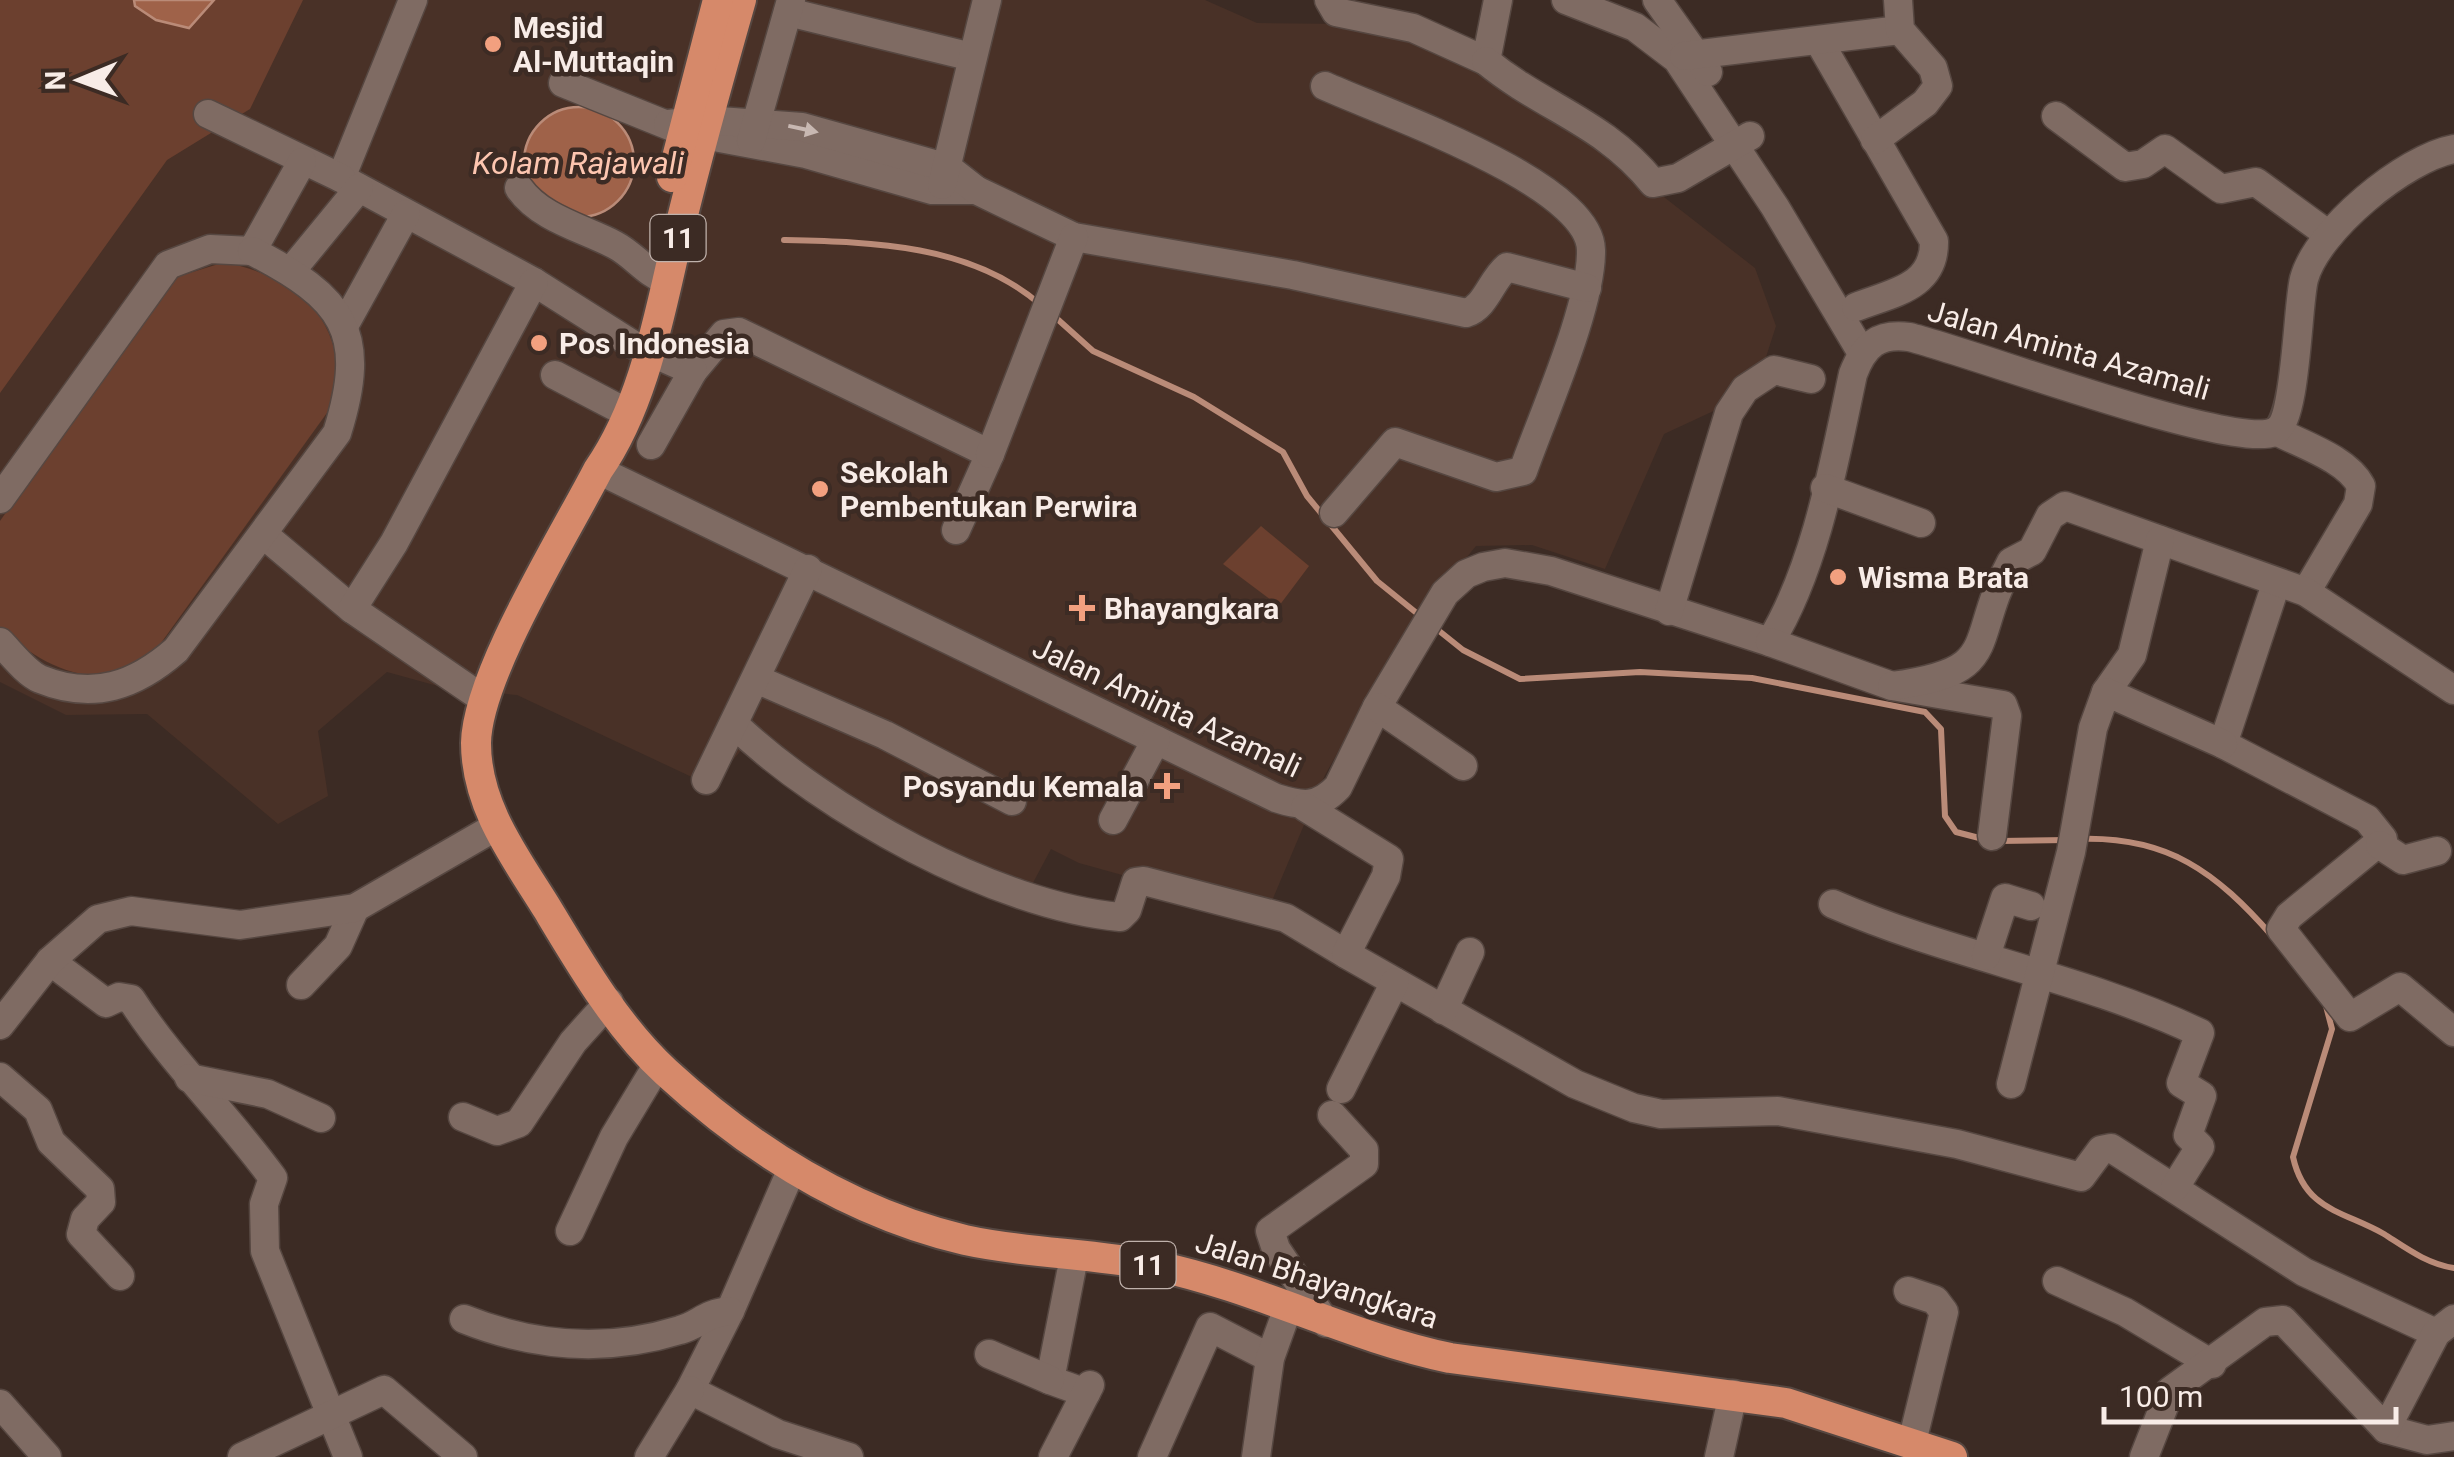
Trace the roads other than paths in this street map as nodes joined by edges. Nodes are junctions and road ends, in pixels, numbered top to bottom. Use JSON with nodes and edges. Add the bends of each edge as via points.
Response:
{"nodes":[{"id":1,"x":412,"y":0,"type":"edge"},
{"id":2,"x":718,"y":0,"type":"edge"},
{"id":3,"x":741,"y":0,"type":"edge"},
{"id":4,"x":987,"y":0,"type":"edge"},
{"id":5,"x":1329,"y":0,"type":"edge"},
{"id":6,"x":1498,"y":0,"type":"edge"},
{"id":7,"x":1566,"y":0,"type":"edge"},
{"id":8,"x":1656,"y":0,"type":"edge"},
{"id":9,"x":1898,"y":0,"type":"edge"},
{"id":10,"x":789,"y":6,"type":"edge"},
{"id":11,"x":1415,"y":14,"type":"edge"},
{"id":12,"x":1636,"y":27,"type":"junction"},
{"id":13,"x":1900,"y":30,"type":"junction"},
{"id":14,"x":1820,"y":43,"type":"junction"},
{"id":15,"x":1686,"y":56,"type":"junction"},
{"id":16,"x":972,"y":57,"type":"junction"},
{"id":17,"x":1486,"y":61,"type":"junction"},
{"id":18,"x":563,"y":83,"type":"dead end"},
{"id":19,"x":1325,"y":86,"type":"dead end"},
{"id":20,"x":208,"y":114,"type":"dead end"},
{"id":21,"x":2056,"y":116,"type":"dead end"},
{"id":22,"x":689,"y":126,"type":"junction"},
{"id":23,"x":753,"y":133,"type":"junction"},
{"id":24,"x":1876,"y":140,"type":"junction"},
{"id":25,"x":1742,"y":141,"type":"junction"},
{"id":26,"x":2454,"y":149,"type":"edge"},
{"id":27,"x":302,"y":162,"type":"junction"},
{"id":28,"x":944,"y":180,"type":"junction"},
{"id":29,"x":350,"y":183,"type":"junction"},
{"id":30,"x":519,"y":188,"type":"dead end"},
{"id":31,"x":406,"y":214,"type":"junction"},
{"id":32,"x":2329,"y":235,"type":"junction"},
{"id":33,"x":1074,"y":237,"type":"junction"},
{"id":34,"x":252,"y":251,"type":"junction"},
{"id":35,"x":1821,"y":266,"type":"junction"},
{"id":36,"x":291,"y":271,"type":"junction"},
{"id":37,"x":658,"y":277,"type":"junction"},
{"id":38,"x":534,"y":282,"type":"junction"},
{"id":39,"x":1588,"y":288,"type":"junction"},
{"id":40,"x":1856,"y":307,"type":"junction"},
{"id":41,"x":344,"y":326,"type":"junction"},
{"id":42,"x":1869,"y":346,"type":"junction"},
{"id":43,"x":640,"y":348,"type":"junction"},
{"id":44,"x":693,"y":371,"type":"junction"},
{"id":45,"x":556,"y":375,"type":"dead end"},
{"id":46,"x":1811,"y":379,"type":"dead end"},
{"id":47,"x":614,"y":406,"type":"junction"},
{"id":48,"x":2276,"y":431,"type":"junction"},
{"id":49,"x":651,"y":445,"type":"dead end"},
{"id":50,"x":990,"y":454,"type":"junction"},
{"id":51,"x":598,"y":470,"type":"junction"},
{"id":52,"x":1826,"y":488,"type":"junction"},
{"id":53,"x":0,"y":499,"type":"edge"},
{"id":54,"x":1334,"y":512,"type":"dead end"},
{"id":55,"x":1922,"y":523,"type":"dead end"},
{"id":56,"x":956,"y":530,"type":"dead end"},
{"id":57,"x":263,"y":534,"type":"junction"},
{"id":58,"x":2160,"y":540,"type":"junction"},
{"id":59,"x":808,"y":570,"type":"junction"},
{"id":60,"x":2276,"y":584,"type":"junction"},
{"id":61,"x":2306,"y":592,"type":"junction"},
{"id":62,"x":352,"y":609,"type":"junction"},
{"id":63,"x":1668,"y":610,"type":"junction"},
{"id":64,"x":0,"y":642,"type":"edge"},
{"id":65,"x":1770,"y":642,"type":"junction"},
{"id":66,"x":756,"y":679,"type":"junction"},
{"id":67,"x":1892,"y":686,"type":"junction"},
{"id":68,"x":2454,"y":690,"type":"edge"},
{"id":69,"x":2106,"y":692,"type":"junction"},
{"id":70,"x":482,"y":698,"type":"junction"},
{"id":71,"x":1377,"y":707,"type":"junction"},
{"id":72,"x":735,"y":724,"type":"junction"},
{"id":73,"x":1156,"y":740,"type":"junction"},
{"id":74,"x":2223,"y":744,"type":"junction"},
{"id":75,"x":1463,"y":766,"type":"dead end"},
{"id":76,"x":706,"y":780,"type":"dead end"},
{"id":77,"x":1012,"y":800,"type":"dead end"},
{"id":78,"x":1304,"y":807,"type":"junction"},
{"id":79,"x":1113,"y":820,"type":"dead end"},
{"id":80,"x":497,"y":826,"type":"junction"},
{"id":81,"x":1992,"y":836,"type":"dead end"},
{"id":82,"x":2380,"y":846,"type":"junction"},
{"id":83,"x":2436,"y":850,"type":"dead end"},
{"id":84,"x":1833,"y":904,"type":"dead end"},
{"id":85,"x":2031,"y":906,"type":"dead end"},
{"id":86,"x":355,"y":908,"type":"junction"},
{"id":87,"x":1470,"y":952,"type":"dead end"},
{"id":88,"x":1346,"y":954,"type":"junction"},
{"id":89,"x":1986,"y":956,"type":"junction"},
{"id":90,"x":50,"y":961,"type":"junction"},
{"id":91,"x":2040,"y":974,"type":"junction"},
{"id":92,"x":1395,"y":982,"type":"junction"},
{"id":93,"x":301,"y":985,"type":"dead end"},
{"id":94,"x":609,"y":1002,"type":"junction"},
{"id":95,"x":1442,"y":1010,"type":"junction"},
{"id":96,"x":0,"y":1025,"type":"edge"},
{"id":97,"x":2454,"y":1032,"type":"edge"},
{"id":98,"x":658,"y":1064,"type":"junction"},
{"id":99,"x":0,"y":1077,"type":"edge"},
{"id":100,"x":188,"y":1078,"type":"junction"},
{"id":101,"x":2011,"y":1084,"type":"dead end"},
{"id":102,"x":321,"y":1118,"type":"dead end"},
{"id":103,"x":463,"y":1118,"type":"dead end"},
{"id":104,"x":790,"y":1171,"type":"junction"},
{"id":105,"x":2175,"y":1187,"type":"junction"},
{"id":106,"x":570,"y":1231,"type":"dead end"},
{"id":107,"x":1074,"y":1256,"type":"junction"},
{"id":108,"x":120,"y":1276,"type":"dead end"},
{"id":109,"x":2057,"y":1281,"type":"dead end"},
{"id":110,"x":1222,"y":1286,"type":"junction"},
{"id":111,"x":1908,"y":1291,"type":"dead end"},
{"id":112,"x":1288,"y":1308,"type":"junction"},
{"id":113,"x":730,"y":1311,"type":"junction"},
{"id":114,"x":464,"y":1318,"type":"dead end"},
{"id":115,"x":1326,"y":1323,"type":"junction"},
{"id":116,"x":2445,"y":1326,"type":"edge"},
{"id":117,"x":1210,"y":1327,"type":"junction"},
{"id":118,"x":989,"y":1354,"type":"dead end"},
{"id":119,"x":1270,"y":1358,"type":"junction"},
{"id":120,"x":2212,"y":1364,"type":"junction"},
{"id":121,"x":1050,"y":1380,"type":"junction"},
{"id":122,"x":690,"y":1390,"type":"junction"},
{"id":123,"x":1733,"y":1394,"type":"junction"},
{"id":124,"x":0,"y":1404,"type":"edge"},
{"id":125,"x":330,"y":1416,"type":"junction"},
{"id":126,"x":2386,"y":1429,"type":"junction"},
{"id":127,"x":2454,"y":1436,"type":"edge"},
{"id":128,"x":1912,"y":1442,"type":"junction"},
{"id":129,"x":47,"y":1457,"type":"edge"},
{"id":130,"x":242,"y":1457,"type":"edge"},
{"id":131,"x":348,"y":1457,"type":"edge"},
{"id":132,"x":462,"y":1457,"type":"edge"},
{"id":133,"x":649,"y":1457,"type":"edge"},
{"id":134,"x":849,"y":1457,"type":"edge"},
{"id":135,"x":1053,"y":1457,"type":"edge"},
{"id":136,"x":1152,"y":1457,"type":"edge"},
{"id":137,"x":1256,"y":1457,"type":"edge"},
{"id":138,"x":1719,"y":1457,"type":"edge"},
{"id":139,"x":1952,"y":1457,"type":"edge"},
{"id":140,"x":2144,"y":1457,"type":"edge"}],
"edges":[{"from":1,"to":29,"type":"street"},
{"from":2,"to":22,"type":"highway","name":"Jalan Bhayangkara","number":"11"},
{"from":3,"to":22,"type":"highway","name":"Jalan Bhayangkara","number":"11"},
{"from":4,"to":16,"type":"street"},
{"from":5,"to":11,"type":"street","via":[[1336,12]]},
{"from":6,"to":17,"type":"street"},
{"from":7,"to":12,"type":"street"},
{"from":8,"to":12,"type":"street"},
{"from":8,"to":15,"type":"street"},
{"from":9,"to":13,"type":"street"},
{"from":10,"to":16,"type":"street"},
{"from":10,"to":23,"type":"street"},
{"from":11,"to":17,"type":"street"},
{"from":12,"to":15,"type":"street"},
{"from":13,"to":14,"type":"street"},
{"from":13,"to":24,"type":"street","via":[[1932,68],[1938,86]]},
{"from":14,"to":15,"type":"street"},
{"from":14,"to":24,"type":"street"},
{"from":15,"to":25,"type":"street"},
{"from":16,"to":28,"type":"street"},
{"from":17,"to":25,"type":"street","via":[[1589,123],[1653,183],[1678,178]]},
{"from":18,"to":22,"type":"street"},
{"from":19,"to":39,"type":"street","via":[[1512,169],[1567,204],[1589,233]]},
{"from":20,"to":27,"type":"street"},
{"from":21,"to":32,"type":"street","via":[[2125,167],[2165,149],[2221,189],[2245,182],[2267,186]]},
{"from":22,"to":23,"type":"street"},
{"from":22,"to":37,"type":"highway","name":"Jalan Bhayangkara","number":"11"},
{"from":23,"to":28,"type":"street","via":[[802,127]]},
{"from":24,"to":40,"type":"street","via":[[1934,251],[1916,284]]},
{"from":25,"to":35,"type":"street"},
{"from":26,"to":32,"type":"street","via":[[2427,156]]},
{"from":27,"to":29,"type":"street"},
{"from":27,"to":34,"type":"street"},
{"from":28,"to":33,"type":"street"},
{"from":29,"to":31,"type":"street"},
{"from":29,"to":36,"type":"street"},
{"from":30,"to":37,"type":"street","via":[[552,216],[619,247]]},
{"from":31,"to":38,"type":"street"},
{"from":31,"to":41,"type":"street"},
{"from":32,"to":48,"type":"street","via":[[2304,278],[2290,397]]},
{"from":33,"to":39,"type":"street","via":[[1466,313],[1479,306],[1507,266]]},
{"from":33,"to":50,"type":"street"},
{"from":34,"to":36,"type":"street"},
{"from":34,"to":53,"type":"street","via":[[210,249],[168,265]]},
{"from":35,"to":40,"type":"street"},
{"from":35,"to":42,"type":"street"},
{"from":36,"to":41,"type":"street"},
{"from":37,"to":43,"type":"highway","name":"Jalan Bhayangkara","number":"11"},
{"from":38,"to":43,"type":"street"},
{"from":38,"to":62,"type":"street"},
{"from":39,"to":54,"type":"street","via":[[1524,470],[1496,476],[1394,442]]},
{"from":40,"to":42,"type":"street"},
{"from":41,"to":57,"type":"street","via":[[352,357],[338,433]]},
{"from":42,"to":48,"type":"street","name":"Jalan Aminta Azamali","via":[[1890,335],[1925,341],[2177,417],[2254,434]]},
{"from":42,"to":52,"type":"street","via":[[1853,374]]},
{"from":43,"to":44,"type":"street"},
{"from":43,"to":47,"type":"highway","name":"Jalan Bhayangkara","number":"11"},
{"from":43,"to":51,"type":"highway","name":"Jalan Bhayangkara","number":"11","via":[[616,444]]},
{"from":44,"to":49,"type":"street"},
{"from":44,"to":50,"type":"street","via":[[724,334],[740,332]]},
{"from":45,"to":47,"type":"street"},
{"from":46,"to":63,"type":"street","via":[[1774,370],[1735,400]]},
{"from":47,"to":51,"type":"highway","name":"Jalan Bhayangkara","number":"11"},
{"from":48,"to":61,"type":"street","via":[[2326,456],[2362,486]]},
{"from":50,"to":56,"type":"street"},
{"from":51,"to":59,"type":"street","name":"Jalan Aminta Azamali"},
{"from":51,"to":70,"type":"highway","name":"Jalan Bhayangkara","number":"11"},
{"from":52,"to":55,"type":"street"},
{"from":52,"to":65,"type":"street","via":[[1787,615]]},
{"from":57,"to":62,"type":"street"},
{"from":57,"to":64,"type":"street","via":[[176,650],[146,676],[102,688],[38,678]]},
{"from":58,"to":60,"type":"street"},
{"from":58,"to":67,"type":"street","via":[[2060,507],[2032,551],[2010,562],[1967,665],[1929,681]]},
{"from":58,"to":69,"type":"street","via":[[2132,655]]},
{"from":59,"to":66,"type":"street"},
{"from":59,"to":73,"type":"street","name":"Jalan Aminta Azamali"},
{"from":60,"to":61,"type":"street"},
{"from":60,"to":74,"type":"street"},
{"from":61,"to":68,"type":"street"},
{"from":62,"to":70,"type":"street"},
{"from":63,"to":65,"type":"street","name":"Jalan Aminta Azamali"},
{"from":63,"to":71,"type":"street","name":"Jalan Aminta Azamali","via":[[1551,571],[1505,564],[1466,574],[1445,593]]},
{"from":65,"to":67,"type":"street","name":"Jalan Aminta Azamali"},
{"from":66,"to":72,"type":"street"},
{"from":66,"to":77,"type":"street"},
{"from":67,"to":81,"type":"street","name":"Jalan Aminta Azamali","via":[[2005,708]]},
{"from":69,"to":74,"type":"street"},
{"from":69,"to":91,"type":"street"},
{"from":70,"to":80,"type":"highway","name":"Jalan Bhayangkara","number":"11","via":[[478,768]]},
{"from":71,"to":75,"type":"street"},
{"from":71,"to":78,"type":"street","name":"Jalan Aminta Azamali","via":[[1338,788]]},
{"from":72,"to":76,"type":"street"},
{"from":72,"to":88,"type":"street","via":[[776,762],[874,826],[1031,898],[1120,917],[1136,882],[1144,880],[1286,918]]},
{"from":73,"to":78,"type":"street","name":"Jalan Aminta Azamali"},
{"from":73,"to":79,"type":"street"},
{"from":74,"to":82,"type":"street","via":[[2366,819],[2383,834]]},
{"from":78,"to":88,"type":"street","via":[[1389,859]]},
{"from":80,"to":86,"type":"street"},
{"from":80,"to":94,"type":"highway","name":"Jalan Bhayangkara","number":"11"},
{"from":82,"to":83,"type":"street","via":[[2403,860]]},
{"from":82,"to":97,"type":"street","via":[[2281,929],[2350,1017],[2400,987]]},
{"from":84,"to":89,"type":"street"},
{"from":85,"to":89,"type":"street","via":[[2005,898]]},
{"from":86,"to":90,"type":"street","via":[[240,925],[120,912],[91,922]]},
{"from":86,"to":93,"type":"street","via":[[338,946]]},
{"from":87,"to":95,"type":"street"},
{"from":88,"to":92,"type":"street"},
{"from":89,"to":91,"type":"street"},
{"from":90,"to":96,"type":"street"},
{"from":90,"to":100,"type":"street","via":[[101,1001],[131,999]]},
{"from":91,"to":101,"type":"street"},
{"from":91,"to":105,"type":"street","via":[[2202,1036],[2181,1083],[2202,1096],[2188,1135],[2200,1147]]},
{"from":92,"to":95,"type":"street"},
{"from":92,"to":115,"type":"street","via":[[1336,1102],[1364,1150],[1364,1164],[1270,1231]]},
{"from":94,"to":98,"type":"highway","name":"Jalan Bhayangkara","number":"11"},
{"from":94,"to":103,"type":"street","via":[[572,1042],[519,1123],[497,1131]]},
{"from":95,"to":105,"type":"street","via":[[1634,1108],[1660,1114],[1778,1110],[1957,1144],[2081,1178],[2106,1147]]},
{"from":98,"to":104,"type":"highway","name":"Jalan Bhayangkara","number":"11"},
{"from":98,"to":106,"type":"street"},
{"from":99,"to":108,"type":"street","via":[[38,1110],[52,1142],[100,1189],[101,1202],[81,1234]]},
{"from":100,"to":102,"type":"street","via":[[268,1094]]},
{"from":100,"to":125,"type":"street","via":[[273,1178],[264,1204],[264,1251]]},
{"from":104,"to":107,"type":"highway","name":"Jalan Bhayangkara","number":"11","via":[[961,1238]]},
{"from":104,"to":113,"type":"street"},
{"from":105,"to":116,"type":"street","via":[[2304,1272]]},
{"from":107,"to":110,"type":"highway","name":"Jalan Bhayangkara","number":"11","via":[[1156,1266]]},
{"from":107,"to":121,"type":"street"},
{"from":109,"to":120,"type":"street"},
{"from":110,"to":112,"type":"highway","name":"Jalan Bhayangkara","number":"11"},
{"from":110,"to":117,"type":"street"},
{"from":111,"to":128,"type":"street","via":[[1935,1300],[1944,1312]]},
{"from":112,"to":115,"type":"highway","name":"Jalan Bhayangkara","number":"11"},
{"from":112,"to":119,"type":"street"},
{"from":113,"to":114,"type":"street","via":[[702,1316],[680,1330],[573,1346],[503,1334]]},
{"from":113,"to":122,"type":"street"},
{"from":115,"to":123,"type":"highway","name":"Jalan Bhayangkara","number":"11","via":[[1450,1358]]},
{"from":116,"to":126,"type":"street"},
{"from":117,"to":119,"type":"street"},
{"from":117,"to":136,"type":"street"},
{"from":118,"to":121,"type":"street"},
{"from":119,"to":137,"type":"street"},
{"from":120,"to":126,"type":"street","via":[[2258,1326],[2283,1320]]},
{"from":120,"to":140,"type":"street","via":[[2170,1390]]},
{"from":121,"to":135,"type":"street","via":[[1088,1389]]},
{"from":122,"to":133,"type":"street"},
{"from":122,"to":134,"type":"street","via":[[778,1434]]},
{"from":123,"to":128,"type":"highway","name":"Jalan Bhayangkara","number":"11","via":[[1786,1403]]},
{"from":123,"to":138,"type":"street"},
{"from":124,"to":129,"type":"street"},
{"from":125,"to":130,"type":"street"},
{"from":125,"to":131,"type":"street"},
{"from":125,"to":132,"type":"street","via":[[384,1390]]},
{"from":126,"to":127,"type":"street","via":[[2428,1440]]},
{"from":128,"to":139,"type":"highway","name":"Jalan Bhayangkara","number":"11"}]}
